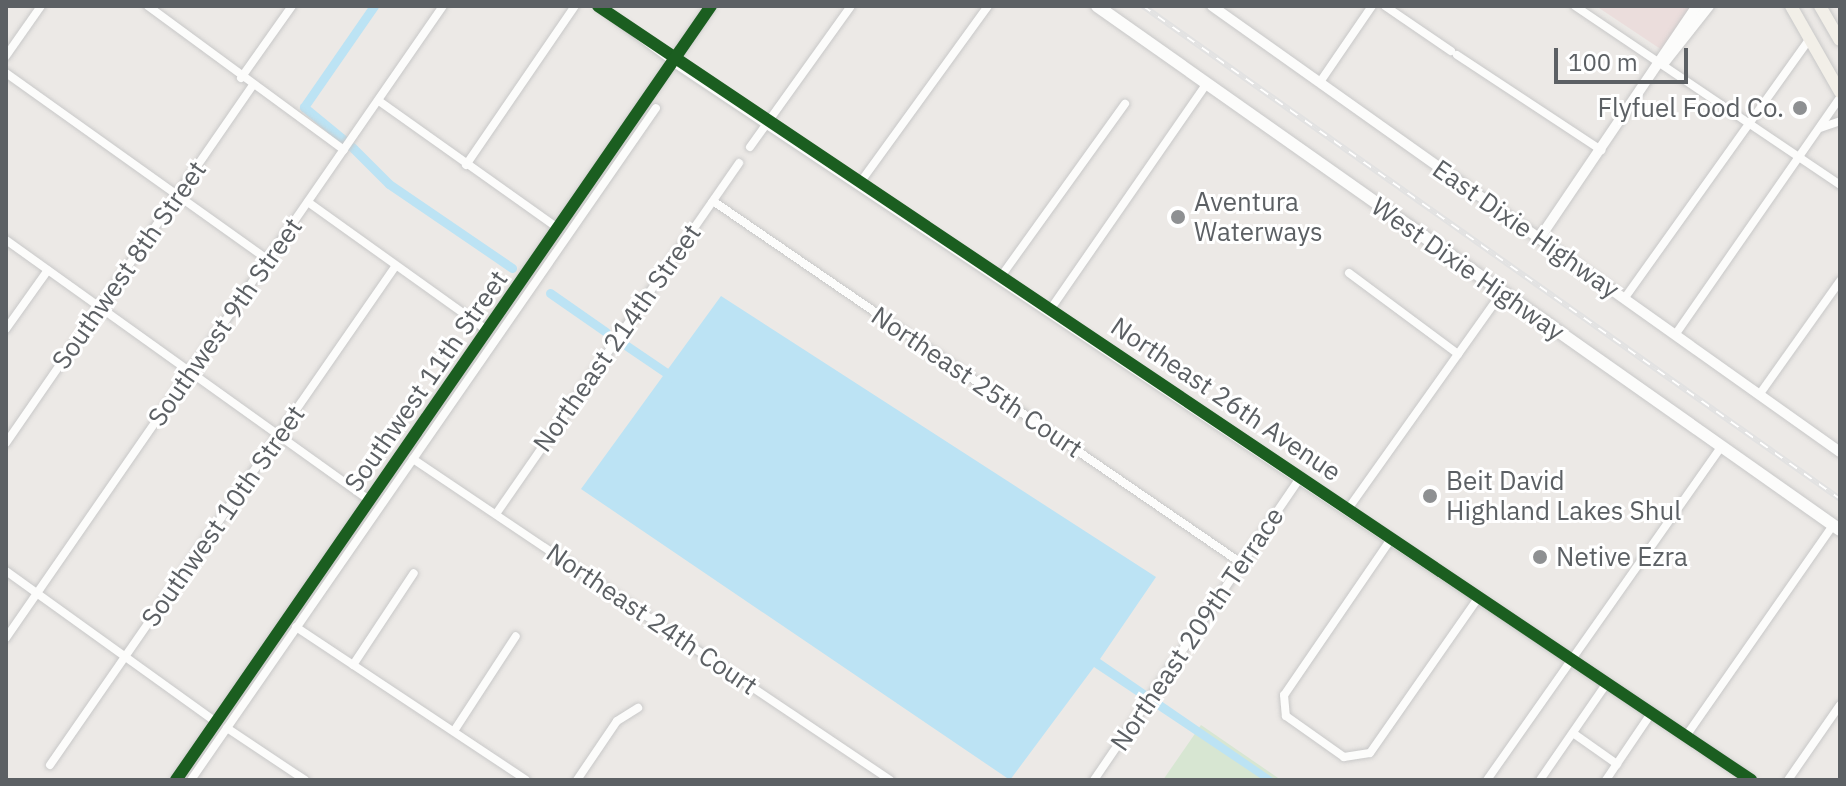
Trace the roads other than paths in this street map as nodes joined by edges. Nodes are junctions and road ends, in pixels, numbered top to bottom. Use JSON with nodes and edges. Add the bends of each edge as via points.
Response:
{"nodes":[{"id":1,"x":41,"y":6,"type":"edge"},
{"id":2,"x":148,"y":6,"type":"edge"},
{"id":3,"x":167,"y":6,"type":"edge"},
{"id":4,"x":292,"y":6,"type":"edge"},
{"id":5,"x":443,"y":6,"type":"edge"},
{"id":6,"x":575,"y":6,"type":"edge"},
{"id":7,"x":598,"y":6,"type":"edge"},
{"id":8,"x":711,"y":6,"type":"edge"},
{"id":9,"x":851,"y":6,"type":"edge"},
{"id":10,"x":988,"y":6,"type":"edge"},
{"id":11,"x":1097,"y":6,"type":"edge"},
{"id":12,"x":1212,"y":6,"type":"edge"},
{"id":13,"x":1372,"y":6,"type":"edge"},
{"id":14,"x":1385,"y":6,"type":"edge"},
{"id":15,"x":1575,"y":6,"type":"edge"},
{"id":16,"x":1697,"y":6,"type":"edge"},
{"id":17,"x":1709,"y":6,"type":"edge"},
{"id":18,"x":1791,"y":6,"type":"edge"},
{"id":19,"x":1820,"y":6,"type":"edge"},
{"id":20,"x":161,"y":16,"type":"junction"},
{"id":21,"x":1810,"y":38,"type":"junction"},
{"id":22,"x":1840,"y":40,"type":"edge"},
{"id":23,"x":6,"y":56,"type":"edge"},
{"id":24,"x":673,"y":61,"type":"junction"},
{"id":25,"x":1662,"y":64,"type":"junction"},
{"id":26,"x":6,"y":73,"type":"edge"},
{"id":27,"x":241,"y":78,"type":"junction"},
{"id":28,"x":1320,"y":82,"type":"junction"},
{"id":29,"x":1207,"y":83,"type":"junction"},
{"id":30,"x":252,"y":86,"type":"junction"},
{"id":31,"x":1840,"y":92,"type":"edge"},
{"id":32,"x":1840,"y":98,"type":"edge"},
{"id":33,"x":379,"y":101,"type":"junction"},
{"id":34,"x":1125,"y":104,"type":"dead end"},
{"id":35,"x":656,"y":108,"type":"dead end"},
{"id":36,"x":770,"y":119,"type":"junction"},
{"id":37,"x":1840,"y":121,"type":"edge"},
{"id":38,"x":1748,"y":123,"type":"junction"},
{"id":39,"x":1819,"y":128,"type":"junction"},
{"id":40,"x":750,"y":147,"type":"dead end"},
{"id":41,"x":344,"y":150,"type":"junction"},
{"id":42,"x":1601,"y":150,"type":"junction"},
{"id":43,"x":1800,"y":158,"type":"junction"},
{"id":44,"x":739,"y":163,"type":"dead end"},
{"id":45,"x":466,"y":165,"type":"junction"},
{"id":46,"x":862,"y":180,"type":"junction"},
{"id":47,"x":1840,"y":185,"type":"edge"},
{"id":48,"x":179,"y":195,"type":"junction"},
{"id":49,"x":713,"y":201,"type":"junction"},
{"id":50,"x":308,"y":202,"type":"junction"},
{"id":51,"x":559,"y":229,"type":"junction"},
{"id":52,"x":1539,"y":239,"type":"junction"},
{"id":53,"x":6,"y":240,"type":"edge"},
{"id":54,"x":267,"y":259,"type":"junction"},
{"id":55,"x":395,"y":267,"type":"junction"},
{"id":56,"x":48,"y":270,"type":"junction"},
{"id":57,"x":1349,"y":273,"type":"dead end"},
{"id":58,"x":1002,"y":275,"type":"junction"},
{"id":59,"x":1840,"y":281,"type":"edge"},
{"id":60,"x":1502,"y":292,"type":"junction"},
{"id":61,"x":1624,"y":299,"type":"junction"},
{"id":62,"x":99,"y":307,"type":"junction"},
{"id":63,"x":1052,"y":307,"type":"junction"},
{"id":64,"x":6,"y":329,"type":"edge"},
{"id":65,"x":488,"y":331,"type":"junction"},
{"id":66,"x":1675,"y":335,"type":"junction"},
{"id":67,"x":1458,"y":354,"type":"junction"},
{"id":68,"x":190,"y":371,"type":"junction"},
{"id":69,"x":1759,"y":395,"type":"junction"},
{"id":70,"x":279,"y":435,"type":"junction"},
{"id":71,"x":6,"y":443,"type":"edge"},
{"id":72,"x":1722,"y":446,"type":"junction"},
{"id":73,"x":1840,"y":452,"type":"edge"},
{"id":74,"x":413,"y":459,"type":"junction"},
{"id":75,"x":1301,"y":477,"type":"junction"},
{"id":76,"x":369,"y":500,"type":"junction"},
{"id":77,"x":1348,"y":509,"type":"junction"},
{"id":78,"x":496,"y":514,"type":"junction"},
{"id":79,"x":1837,"y":528,"type":"edge"},
{"id":80,"x":1391,"y":539,"type":"junction"},
{"id":81,"x":1241,"y":563,"type":"junction"},
{"id":82,"x":6,"y":571,"type":"edge"},
{"id":83,"x":414,"y":573,"type":"dead end"},
{"id":84,"x":37,"y":593,"type":"junction"},
{"id":85,"x":1478,"y":598,"type":"junction"},
{"id":86,"x":296,"y":627,"type":"junction"},
{"id":87,"x":516,"y":636,"type":"dead end"},
{"id":88,"x":6,"y":638,"type":"edge"},
{"id":89,"x":124,"y":658,"type":"junction"},
{"id":90,"x":1571,"y":659,"type":"junction"},
{"id":91,"x":353,"y":665,"type":"junction"},
{"id":92,"x":1607,"y":683,"type":"junction"},
{"id":93,"x":1840,"y":705,"type":"edge"},
{"id":94,"x":638,"y":708,"type":"dead end"},
{"id":95,"x":1652,"y":712,"type":"junction"},
{"id":96,"x":221,"y":725,"type":"junction"},
{"id":97,"x":454,"y":731,"type":"junction"},
{"id":98,"x":1573,"y":733,"type":"junction"},
{"id":99,"x":1686,"y":736,"type":"junction"},
{"id":100,"x":1617,"y":764,"type":"junction"},
{"id":101,"x":50,"y":765,"type":"dead end"},
{"id":102,"x":176,"y":780,"type":"edge"},
{"id":103,"x":191,"y":780,"type":"edge"},
{"id":104,"x":305,"y":780,"type":"edge"},
{"id":105,"x":526,"y":780,"type":"edge"},
{"id":106,"x":577,"y":780,"type":"edge"},
{"id":107,"x":890,"y":780,"type":"edge"},
{"id":108,"x":1094,"y":780,"type":"edge"},
{"id":109,"x":1487,"y":780,"type":"edge"},
{"id":110,"x":1540,"y":780,"type":"edge"},
{"id":111,"x":1606,"y":780,"type":"edge"},
{"id":112,"x":1751,"y":780,"type":"edge"},
{"id":113,"x":1788,"y":780,"type":"edge"}],
"edges":[{"from":1,"to":23,"type":"street"},
{"from":2,"to":20,"type":"street"},
{"from":3,"to":20,"type":"street"},
{"from":4,"to":27,"type":"street"},
{"from":5,"to":33,"type":"street","name":"Southwest 9th Street"},
{"from":6,"to":45,"type":"street"},
{"from":7,"to":24,"type":"street"},
{"from":8,"to":24,"type":"street","name":"Southwest 11th Street"},
{"from":9,"to":36,"type":"street"},
{"from":10,"to":46,"type":"street"},
{"from":11,"to":29,"type":"main road","name":"West Dixie Highway"},
{"from":12,"to":28,"type":"street","name":"East Dixie Highway"},
{"from":13,"to":28,"type":"street"},
{"from":14,"to":42,"type":"street"},
{"from":15,"to":25,"type":"street"},
{"from":16,"to":25,"type":"street"},
{"from":17,"to":25,"type":"street"},
{"from":18,"to":21,"type":"main road"},
{"from":19,"to":22,"type":"main road"},
{"from":20,"to":27,"type":"street"},
{"from":21,"to":31,"type":"main road"},
{"from":21,"to":38,"type":"street"},
{"from":24,"to":36,"type":"street","name":"Northeast 26th Avenue"},
{"from":24,"to":51,"type":"street","name":"Southwest 11th Street"},
{"from":25,"to":38,"type":"street"},
{"from":25,"to":42,"type":"street"},
{"from":26,"to":48,"type":"street"},
{"from":27,"to":30,"type":"street"},
{"from":28,"to":52,"type":"street","name":"East Dixie Highway"},
{"from":29,"to":60,"type":"main road","name":"West Dixie Highway"},
{"from":29,"to":63,"type":"street"},
{"from":30,"to":41,"type":"street"},
{"from":30,"to":48,"type":"street","name":"Southwest 8th Street"},
{"from":32,"to":39,"type":"street"},
{"from":33,"to":41,"type":"street","name":"Southwest 9th Street"},
{"from":33,"to":45,"type":"street"},
{"from":34,"to":58,"type":"street"},
{"from":35,"to":74,"type":"street"},
{"from":36,"to":40,"type":"street"},
{"from":36,"to":46,"type":"street","name":"Northeast 26th Avenue"},
{"from":37,"to":39,"type":"street"},
{"from":38,"to":43,"type":"street"},
{"from":38,"to":61,"type":"street"},
{"from":39,"to":43,"type":"street"},
{"from":41,"to":50,"type":"street","name":"Southwest 9th Street"},
{"from":42,"to":52,"type":"street"},
{"from":43,"to":47,"type":"street"},
{"from":43,"to":66,"type":"street"},
{"from":44,"to":49,"type":"street","name":"Northeast 214th Street"},
{"from":45,"to":51,"type":"street"},
{"from":46,"to":58,"type":"street","name":"Northeast 26th Avenue"},
{"from":48,"to":54,"type":"street"},
{"from":48,"to":62,"type":"street","name":"Southwest 8th Street"},
{"from":49,"to":78,"type":"street","name":"Northeast 214th Street"},
{"from":49,"to":81,"type":"street","name":"Northeast 25th Court"},
{"from":50,"to":54,"type":"street","name":"Southwest 9th Street"},
{"from":50,"to":55,"type":"street"},
{"from":51,"to":65,"type":"street","name":"Southwest 11th Street"},
{"from":52,"to":61,"type":"street","name":"East Dixie Highway"},
{"from":53,"to":56,"type":"street"},
{"from":54,"to":68,"type":"street","name":"Southwest 9th Street"},
{"from":55,"to":65,"type":"street"},
{"from":55,"to":70,"type":"street","name":"Southwest 10th Street"},
{"from":56,"to":62,"type":"street"},
{"from":56,"to":64,"type":"street"},
{"from":57,"to":67,"type":"street"},
{"from":58,"to":63,"type":"street","name":"Northeast 26th Avenue"},
{"from":59,"to":69,"type":"street"},
{"from":60,"to":67,"type":"street"},
{"from":60,"to":72,"type":"main road","name":"West Dixie Highway"},
{"from":61,"to":66,"type":"street","name":"East Dixie Highway"},
{"from":62,"to":68,"type":"street"},
{"from":62,"to":71,"type":"street","name":"Southwest 8th Street"},
{"from":63,"to":75,"type":"street","name":"Northeast 26th Avenue"},
{"from":65,"to":76,"type":"street","name":"Southwest 11th Street"},
{"from":66,"to":69,"type":"street","name":"East Dixie Highway"},
{"from":67,"to":77,"type":"street"},
{"from":68,"to":70,"type":"street"},
{"from":68,"to":84,"type":"street","name":"Southwest 9th Street"},
{"from":69,"to":73,"type":"street","name":"East Dixie Highway"},
{"from":70,"to":76,"type":"street"},
{"from":70,"to":89,"type":"street","name":"Southwest 10th Street"},
{"from":72,"to":79,"type":"main road","name":"West Dixie Highway"},
{"from":72,"to":90,"type":"street"},
{"from":74,"to":78,"type":"street","name":"Northeast 24th Court"},
{"from":74,"to":86,"type":"street"},
{"from":75,"to":77,"type":"street","name":"Northeast 26th Avenue"},
{"from":75,"to":81,"type":"street","name":"Northeast 209th Terrace"},
{"from":76,"to":96,"type":"street","name":"Southwest 11th Street"},
{"from":77,"to":80,"type":"street","name":"Northeast 26th Avenue"},
{"from":78,"to":107,"type":"street","name":"Northeast 24th Court"},
{"from":79,"to":99,"type":"street"},
{"from":80,"to":85,"type":"street","name":"Northeast 26th Avenue"},
{"from":80,"to":85,"type":"street","via":[[1284,695],[1286,716],[1344,757],[1370,753]]},
{"from":81,"to":108,"type":"street","name":"Northeast 209th Terrace"},
{"from":82,"to":84,"type":"street"},
{"from":83,"to":91,"type":"street"},
{"from":84,"to":88,"type":"street","name":"Southwest 9th Street"},
{"from":84,"to":89,"type":"street"},
{"from":85,"to":90,"type":"street","name":"Northeast 26th Avenue"},
{"from":86,"to":91,"type":"street"},
{"from":86,"to":96,"type":"street"},
{"from":87,"to":97,"type":"street"},
{"from":89,"to":96,"type":"street"},
{"from":89,"to":101,"type":"street","name":"Southwest 10th Street"},
{"from":90,"to":92,"type":"street","name":"Northeast 26th Avenue"},
{"from":90,"to":109,"type":"street"},
{"from":91,"to":97,"type":"street"},
{"from":92,"to":95,"type":"street","name":"Northeast 26th Avenue"},
{"from":92,"to":98,"type":"street"},
{"from":93,"to":113,"type":"street"},
{"from":94,"to":106,"type":"street","via":[[617,721]]},
{"from":95,"to":99,"type":"street","name":"Northeast 26th Avenue"},
{"from":95,"to":100,"type":"street"},
{"from":96,"to":102,"type":"street","name":"Southwest 11th Street"},
{"from":96,"to":103,"type":"street"},
{"from":96,"to":104,"type":"street"},
{"from":97,"to":105,"type":"street"},
{"from":98,"to":100,"type":"street"},
{"from":98,"to":110,"type":"street"},
{"from":99,"to":112,"type":"street","name":"Northeast 26th Avenue"},
{"from":100,"to":111,"type":"street"}]}
